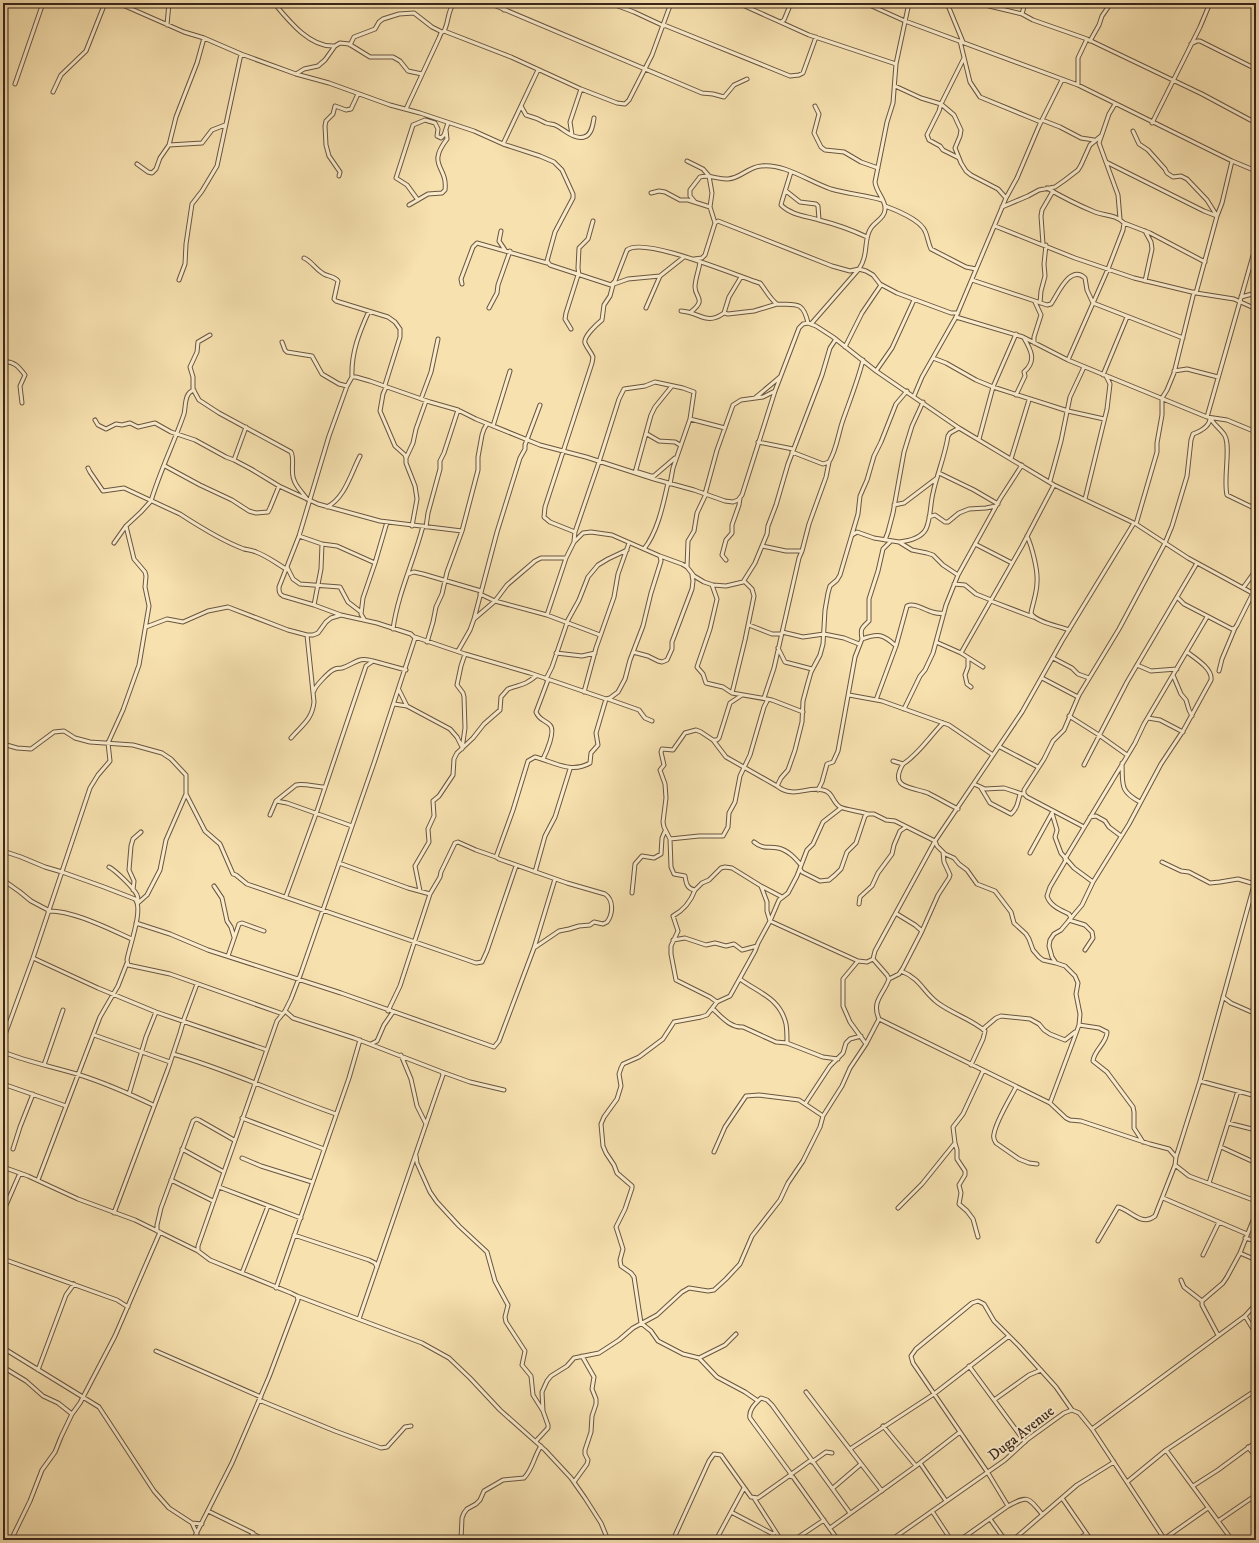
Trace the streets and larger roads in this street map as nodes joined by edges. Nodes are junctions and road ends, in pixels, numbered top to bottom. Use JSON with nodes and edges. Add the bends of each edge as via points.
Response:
{"nodes":[{"id":1,"x":43,"y":3,"type":"edge"},
{"id":2,"x":105,"y":3,"type":"edge"},
{"id":3,"x":118,"y":3,"type":"edge"},
{"id":4,"x":169,"y":3,"type":"edge"},
{"id":5,"x":274,"y":3,"type":"edge"},
{"id":6,"x":454,"y":3,"type":"edge"},
{"id":7,"x":489,"y":3,"type":"edge"},
{"id":8,"x":508,"y":3,"type":"edge"},
{"id":9,"x":610,"y":3,"type":"edge"},
{"id":10,"x":671,"y":3,"type":"edge"},
{"id":11,"x":738,"y":3,"type":"edge"},
{"id":12,"x":791,"y":3,"type":"edge"},
{"id":13,"x":865,"y":3,"type":"edge"},
{"id":14,"x":909,"y":3,"type":"edge"},
{"id":15,"x":946,"y":3,"type":"edge"},
{"id":16,"x":985,"y":3,"type":"edge"},
{"id":17,"x":1025,"y":3,"type":"edge"},
{"id":18,"x":1111,"y":3,"type":"edge"},
{"id":19,"x":1210,"y":3,"type":"edge"},
{"id":20,"x":504,"y":10,"type":"junction"},
{"id":21,"x":1022,"y":14,"type":"junction"},
{"id":22,"x":905,"y":21,"type":"junction"},
{"id":23,"x":781,"y":22,"type":"junction"},
{"id":24,"x":167,"y":25,"type":"junction"},
{"id":25,"x":664,"y":26,"type":"junction"},
{"id":26,"x":443,"y":32,"type":"junction"},
{"id":27,"x":816,"y":37,"type":"junction"},
{"id":28,"x":204,"y":38,"type":"junction"},
{"id":29,"x":1088,"y":40,"type":"junction"},
{"id":30,"x":961,"y":42,"type":"junction"},
{"id":31,"x":1191,"y":44,"type":"junction"},
{"id":32,"x":350,"y":45,"type":"junction"},
{"id":33,"x":334,"y":46,"type":"junction"},
{"id":34,"x":241,"y":54,"type":"junction"},
{"id":35,"x":964,"y":58,"type":"junction"},
{"id":36,"x":896,"y":64,"type":"junction"},
{"id":37,"x":646,"y":68,"type":"junction"},
{"id":38,"x":538,"y":70,"type":"junction"},
{"id":39,"x":1256,"y":70,"type":"edge"},
{"id":40,"x":296,"y":74,"type":"junction"},
{"id":41,"x":422,"y":74,"type":"junction"},
{"id":42,"x":747,"y":79,"type":"dead end"},
{"id":43,"x":1062,"y":80,"type":"junction"},
{"id":44,"x":1174,"y":80,"type":"junction"},
{"id":45,"x":15,"y":84,"type":"dead end"},
{"id":46,"x":1078,"y":85,"type":"junction"},
{"id":47,"x":895,"y":86,"type":"junction"},
{"id":48,"x":581,"y":89,"type":"junction"},
{"id":49,"x":53,"y":92,"type":"dead end"},
{"id":50,"x":358,"y":94,"type":"junction"},
{"id":51,"x":940,"y":104,"type":"junction"},
{"id":52,"x":1115,"y":104,"type":"junction"},
{"id":53,"x":521,"y":106,"type":"junction"},
{"id":54,"x":815,"y":106,"type":"dead end"},
{"id":55,"x":406,"y":109,"type":"junction"},
{"id":56,"x":594,"y":118,"type":"dead end"},
{"id":57,"x":1041,"y":121,"type":"junction"},
{"id":58,"x":1152,"y":122,"type":"junction"},
{"id":59,"x":1256,"y":122,"type":"edge"},
{"id":60,"x":448,"y":123,"type":"junction"},
{"id":61,"x":225,"y":125,"type":"junction"},
{"id":62,"x":446,"y":128,"type":"junction"},
{"id":63,"x":1132,"y":131,"type":"dead end"},
{"id":64,"x":572,"y":134,"type":"junction"},
{"id":65,"x":1101,"y":136,"type":"junction"},
{"id":66,"x":1094,"y":140,"type":"junction"},
{"id":67,"x":503,"y":144,"type":"junction"},
{"id":68,"x":169,"y":145,"type":"junction"},
{"id":69,"x":959,"y":158,"type":"junction"},
{"id":70,"x":687,"y":161,"type":"dead end"},
{"id":71,"x":1232,"y":161,"type":"junction"},
{"id":72,"x":1106,"y":162,"type":"junction"},
{"id":73,"x":137,"y":164,"type":"dead end"},
{"id":74,"x":878,"y":168,"type":"junction"},
{"id":75,"x":1256,"y":171,"type":"edge"},
{"id":76,"x":791,"y":172,"type":"junction"},
{"id":77,"x":339,"y":176,"type":"dead end"},
{"id":78,"x":709,"y":176,"type":"junction"},
{"id":79,"x":1047,"y":188,"type":"junction"},
{"id":80,"x":786,"y":191,"type":"junction"},
{"id":81,"x":1053,"y":191,"type":"junction"},
{"id":82,"x":651,"y":193,"type":"dead end"},
{"id":83,"x":1006,"y":198,"type":"junction"},
{"id":84,"x":418,"y":200,"type":"junction"},
{"id":85,"x":882,"y":200,"type":"junction"},
{"id":86,"x":695,"y":202,"type":"junction"},
{"id":87,"x":409,"y":205,"type":"dead end"},
{"id":88,"x":885,"y":206,"type":"junction"},
{"id":89,"x":710,"y":207,"type":"junction"},
{"id":90,"x":1002,"y":207,"type":"junction"},
{"id":91,"x":1217,"y":216,"type":"junction"},
{"id":92,"x":1120,"y":219,"type":"junction"},
{"id":93,"x":592,"y":220,"type":"dead end"},
{"id":94,"x":819,"y":220,"type":"junction"},
{"id":95,"x":716,"y":223,"type":"junction"},
{"id":96,"x":1124,"y":223,"type":"junction"},
{"id":97,"x":995,"y":226,"type":"junction"},
{"id":98,"x":1144,"y":230,"type":"junction"},
{"id":99,"x":501,"y":231,"type":"dead end"},
{"id":100,"x":867,"y":237,"type":"junction"},
{"id":101,"x":1044,"y":244,"type":"junction"},
{"id":102,"x":1256,"y":246,"type":"edge"},
{"id":103,"x":505,"y":250,"type":"junction"},
{"id":104,"x":510,"y":251,"type":"junction"},
{"id":105,"x":684,"y":257,"type":"junction"},
{"id":106,"x":304,"y":258,"type":"dead end"},
{"id":107,"x":692,"y":259,"type":"junction"},
{"id":108,"x":547,"y":262,"type":"junction"},
{"id":109,"x":700,"y":262,"type":"junction"},
{"id":110,"x":1205,"y":262,"type":"junction"},
{"id":111,"x":859,"y":269,"type":"junction"},
{"id":112,"x":976,"y":269,"type":"junction"},
{"id":113,"x":1108,"y":269,"type":"junction"},
{"id":114,"x":578,"y":275,"type":"junction"},
{"id":115,"x":660,"y":276,"type":"junction"},
{"id":116,"x":742,"y":277,"type":"junction"},
{"id":117,"x":179,"y":280,"type":"dead end"},
{"id":118,"x":972,"y":280,"type":"junction"},
{"id":119,"x":1145,"y":281,"type":"junction"},
{"id":120,"x":462,"y":284,"type":"dead end"},
{"id":121,"x":613,"y":284,"type":"junction"},
{"id":122,"x":881,"y":284,"type":"junction"},
{"id":123,"x":1195,"y":292,"type":"junction"},
{"id":124,"x":1256,"y":293,"type":"edge"},
{"id":125,"x":1241,"y":297,"type":"junction"},
{"id":126,"x":914,"y":300,"type":"junction"},
{"id":127,"x":1035,"y":301,"type":"junction"},
{"id":128,"x":1240,"y":302,"type":"junction"},
{"id":129,"x":1040,"y":303,"type":"junction"},
{"id":130,"x":1093,"y":303,"type":"junction"},
{"id":131,"x":777,"y":304,"type":"junction"},
{"id":132,"x":489,"y":308,"type":"dead end"},
{"id":133,"x":646,"y":308,"type":"dead end"},
{"id":134,"x":1256,"y":309,"type":"edge"},
{"id":135,"x":369,"y":311,"type":"junction"},
{"id":136,"x":681,"y":311,"type":"dead end"},
{"id":137,"x":691,"y":312,"type":"junction"},
{"id":138,"x":724,"y":313,"type":"junction"},
{"id":139,"x":957,"y":315,"type":"junction"},
{"id":140,"x":1127,"y":317,"type":"junction"},
{"id":141,"x":809,"y":323,"type":"junction"},
{"id":142,"x":571,"y":329,"type":"dead end"},
{"id":143,"x":1016,"y":334,"type":"junction"},
{"id":144,"x":210,"y":335,"type":"dead end"},
{"id":145,"x":1023,"y":337,"type":"junction"},
{"id":146,"x":1183,"y":338,"type":"junction"},
{"id":147,"x":438,"y":339,"type":"dead end"},
{"id":148,"x":836,"y":339,"type":"junction"},
{"id":149,"x":282,"y":342,"type":"dead end"},
{"id":150,"x":1034,"y":343,"type":"junction"},
{"id":151,"x":845,"y":347,"type":"junction"},
{"id":152,"x":933,"y":358,"type":"junction"},
{"id":153,"x":862,"y":360,"type":"junction"},
{"id":154,"x":1068,"y":360,"type":"junction"},
{"id":155,"x":3,"y":362,"type":"edge"},
{"id":156,"x":1084,"y":367,"type":"junction"},
{"id":157,"x":510,"y":371,"type":"dead end"},
{"id":158,"x":876,"y":371,"type":"junction"},
{"id":159,"x":1174,"y":371,"type":"junction"},
{"id":160,"x":1104,"y":375,"type":"junction"},
{"id":161,"x":781,"y":376,"type":"junction"},
{"id":162,"x":352,"y":377,"type":"junction"},
{"id":163,"x":1218,"y":377,"type":"junction"},
{"id":164,"x":347,"y":386,"type":"junction"},
{"id":165,"x":386,"y":386,"type":"junction"},
{"id":166,"x":672,"y":386,"type":"junction"},
{"id":167,"x":993,"y":387,"type":"junction"},
{"id":168,"x":194,"y":390,"type":"junction"},
{"id":169,"x":775,"y":391,"type":"junction"},
{"id":170,"x":907,"y":391,"type":"junction"},
{"id":171,"x":914,"y":396,"type":"junction"},
{"id":172,"x":1016,"y":396,"type":"junction"},
{"id":173,"x":1162,"y":398,"type":"junction"},
{"id":174,"x":421,"y":399,"type":"junction"},
{"id":175,"x":754,"y":399,"type":"junction"},
{"id":176,"x":1029,"y":400,"type":"junction"},
{"id":177,"x":426,"y":401,"type":"junction"},
{"id":178,"x":923,"y":402,"type":"junction"},
{"id":179,"x":22,"y":403,"type":"dead end"},
{"id":180,"x":540,"y":405,"type":"dead end"},
{"id":181,"x":458,"y":410,"type":"junction"},
{"id":182,"x":1068,"y":411,"type":"junction"},
{"id":183,"x":1208,"y":417,"type":"junction"},
{"id":184,"x":690,"y":419,"type":"junction"},
{"id":185,"x":1104,"y":419,"type":"junction"},
{"id":186,"x":95,"y":420,"type":"dead end"},
{"id":187,"x":487,"y":424,"type":"junction"},
{"id":188,"x":493,"y":426,"type":"junction"},
{"id":189,"x":246,"y":427,"type":"junction"},
{"id":190,"x":725,"y":428,"type":"junction"},
{"id":191,"x":959,"y":428,"type":"junction"},
{"id":192,"x":1256,"y":432,"type":"edge"},
{"id":193,"x":176,"y":433,"type":"junction"},
{"id":194,"x":647,"y":434,"type":"junction"},
{"id":195,"x":979,"y":439,"type":"junction"},
{"id":196,"x":528,"y":440,"type":"junction"},
{"id":197,"x":758,"y":442,"type":"junction"},
{"id":198,"x":680,"y":445,"type":"junction"},
{"id":199,"x":562,"y":451,"type":"junction"},
{"id":200,"x":793,"y":451,"type":"junction"},
{"id":201,"x":360,"y":456,"type":"dead end"},
{"id":202,"x":677,"y":457,"type":"junction"},
{"id":203,"x":406,"y":458,"type":"junction"},
{"id":204,"x":1011,"y":459,"type":"junction"},
{"id":205,"x":234,"y":460,"type":"junction"},
{"id":206,"x":600,"y":462,"type":"junction"},
{"id":207,"x":829,"y":462,"type":"junction"},
{"id":208,"x":1022,"y":465,"type":"junction"},
{"id":209,"x":164,"y":466,"type":"junction"},
{"id":210,"x":88,"y":468,"type":"dead end"},
{"id":211,"x":635,"y":472,"type":"junction"},
{"id":212,"x":940,"y":473,"type":"junction"},
{"id":213,"x":938,"y":477,"type":"junction"},
{"id":214,"x":1050,"y":481,"type":"junction"},
{"id":215,"x":669,"y":484,"type":"junction"},
{"id":216,"x":1054,"y":484,"type":"junction"},
{"id":217,"x":279,"y":486,"type":"junction"},
{"id":218,"x":705,"y":494,"type":"junction"},
{"id":219,"x":740,"y":498,"type":"junction"},
{"id":220,"x":1085,"y":499,"type":"junction"},
{"id":221,"x":309,"y":500,"type":"junction"},
{"id":222,"x":151,"y":501,"type":"junction"},
{"id":223,"x":894,"y":505,"type":"junction"},
{"id":224,"x":997,"y":505,"type":"junction"},
{"id":225,"x":327,"y":507,"type":"junction"},
{"id":226,"x":1256,"y":509,"type":"edge"},
{"id":227,"x":929,"y":517,"type":"junction"},
{"id":228,"x":387,"y":522,"type":"junction"},
{"id":229,"x":1135,"y":524,"type":"junction"},
{"id":230,"x":126,"y":526,"type":"junction"},
{"id":231,"x":412,"y":526,"type":"junction"},
{"id":232,"x":425,"y":527,"type":"junction"},
{"id":233,"x":462,"y":531,"type":"junction"},
{"id":234,"x":575,"y":532,"type":"junction"},
{"id":235,"x":852,"y":535,"type":"junction"},
{"id":236,"x":299,"y":536,"type":"junction"},
{"id":237,"x":1027,"y":536,"type":"junction"},
{"id":238,"x":885,"y":540,"type":"junction"},
{"id":239,"x":891,"y":541,"type":"junction"},
{"id":240,"x":574,"y":542,"type":"junction"},
{"id":241,"x":899,"y":542,"type":"junction"},
{"id":242,"x":114,"y":543,"type":"dead end"},
{"id":243,"x":629,"y":543,"type":"junction"},
{"id":244,"x":1165,"y":543,"type":"junction"},
{"id":245,"x":322,"y":544,"type":"junction"},
{"id":246,"x":976,"y":544,"type":"junction"},
{"id":247,"x":762,"y":546,"type":"junction"},
{"id":248,"x":644,"y":549,"type":"junction"},
{"id":249,"x":627,"y":550,"type":"junction"},
{"id":250,"x":802,"y":551,"type":"junction"},
{"id":251,"x":660,"y":556,"type":"junction"},
{"id":252,"x":566,"y":558,"type":"junction"},
{"id":253,"x":726,"y":560,"type":"dead end"},
{"id":254,"x":375,"y":563,"type":"junction"},
{"id":255,"x":1012,"y":563,"type":"junction"},
{"id":256,"x":1197,"y":563,"type":"junction"},
{"id":257,"x":687,"y":566,"type":"junction"},
{"id":258,"x":287,"y":568,"type":"junction"},
{"id":259,"x":1256,"y":570,"type":"edge"},
{"id":260,"x":408,"y":574,"type":"junction"},
{"id":261,"x":692,"y":575,"type":"junction"},
{"id":262,"x":958,"y":575,"type":"junction"},
{"id":263,"x":446,"y":581,"type":"junction"},
{"id":264,"x":744,"y":581,"type":"junction"},
{"id":265,"x":712,"y":584,"type":"junction"},
{"id":266,"x":954,"y":584,"type":"junction"},
{"id":267,"x":319,"y":585,"type":"junction"},
{"id":268,"x":1243,"y":588,"type":"junction"},
{"id":269,"x":481,"y":593,"type":"junction"},
{"id":270,"x":1254,"y":594,"type":"edge"},
{"id":271,"x":1177,"y":597,"type":"junction"},
{"id":272,"x":991,"y":600,"type":"junction"},
{"id":273,"x":495,"y":601,"type":"junction"},
{"id":274,"x":314,"y":605,"type":"junction"},
{"id":275,"x":361,"y":612,"type":"junction"},
{"id":276,"x":944,"y":613,"type":"junction"},
{"id":277,"x":341,"y":615,"type":"junction"},
{"id":278,"x":547,"y":615,"type":"junction"},
{"id":279,"x":1033,"y":617,"type":"junction"},
{"id":280,"x":1207,"y":617,"type":"junction"},
{"id":281,"x":474,"y":619,"type":"junction"},
{"id":282,"x":365,"y":620,"type":"junction"},
{"id":283,"x":567,"y":622,"type":"junction"},
{"id":284,"x":749,"y":624,"type":"junction"},
{"id":285,"x":146,"y":627,"type":"junction"},
{"id":286,"x":1235,"y":628,"type":"junction"},
{"id":287,"x":393,"y":629,"type":"junction"},
{"id":288,"x":1069,"y":630,"type":"junction"},
{"id":289,"x":781,"y":633,"type":"junction"},
{"id":290,"x":824,"y":634,"type":"junction"},
{"id":291,"x":600,"y":635,"type":"junction"},
{"id":292,"x":307,"y":636,"type":"junction"},
{"id":293,"x":415,"y":637,"type":"junction"},
{"id":294,"x":862,"y":639,"type":"junction"},
{"id":295,"x":427,"y":642,"type":"junction"},
{"id":296,"x":936,"y":642,"type":"junction"},
{"id":297,"x":859,"y":644,"type":"junction"},
{"id":298,"x":896,"y":646,"type":"junction"},
{"id":299,"x":778,"y":648,"type":"junction"},
{"id":300,"x":458,"y":651,"type":"junction"},
{"id":301,"x":633,"y":652,"type":"junction"},
{"id":302,"x":1187,"y":652,"type":"junction"},
{"id":303,"x":556,"y":653,"type":"junction"},
{"id":304,"x":595,"y":653,"type":"junction"},
{"id":305,"x":961,"y":653,"type":"junction"},
{"id":306,"x":465,"y":654,"type":"junction"},
{"id":307,"x":968,"y":658,"type":"junction"},
{"id":308,"x":1053,"y":658,"type":"junction"},
{"id":309,"x":372,"y":661,"type":"junction"},
{"id":310,"x":1137,"y":665,"type":"junction"},
{"id":311,"x":983,"y":667,"type":"dead end"},
{"id":312,"x":812,"y":669,"type":"junction"},
{"id":313,"x":1177,"y":669,"type":"junction"},
{"id":314,"x":406,"y":670,"type":"junction"},
{"id":315,"x":1219,"y":671,"type":"dead end"},
{"id":316,"x":1173,"y":675,"type":"junction"},
{"id":317,"x":536,"y":676,"type":"junction"},
{"id":318,"x":1042,"y":678,"type":"junction"},
{"id":319,"x":1089,"y":678,"type":"junction"},
{"id":320,"x":547,"y":680,"type":"junction"},
{"id":321,"x":971,"y":687,"type":"dead end"},
{"id":322,"x":399,"y":690,"type":"junction"},
{"id":323,"x":584,"y":692,"type":"junction"},
{"id":324,"x":313,"y":693,"type":"junction"},
{"id":325,"x":732,"y":693,"type":"junction"},
{"id":326,"x":742,"y":695,"type":"junction"},
{"id":327,"x":849,"y":695,"type":"junction"},
{"id":328,"x":1078,"y":697,"type":"junction"},
{"id":329,"x":766,"y":698,"type":"junction"},
{"id":330,"x":607,"y":699,"type":"junction"},
{"id":331,"x":876,"y":700,"type":"junction"},
{"id":332,"x":394,"y":704,"type":"junction"},
{"id":333,"x":407,"y":706,"type":"junction"},
{"id":334,"x":904,"y":709,"type":"junction"},
{"id":335,"x":803,"y":712,"type":"junction"},
{"id":336,"x":1069,"y":716,"type":"junction"},
{"id":337,"x":1192,"y":716,"type":"junction"},
{"id":338,"x":1148,"y":718,"type":"junction"},
{"id":339,"x":652,"y":721,"type":"dead end"},
{"id":340,"x":942,"y":723,"type":"junction"},
{"id":341,"x":1182,"y":732,"type":"junction"},
{"id":342,"x":1099,"y":735,"type":"junction"},
{"id":343,"x":291,"y":738,"type":"dead end"},
{"id":344,"x":713,"y":740,"type":"junction"},
{"id":345,"x":108,"y":743,"type":"junction"},
{"id":346,"x":3,"y":744,"type":"edge"},
{"id":347,"x":1000,"y":746,"type":"junction"},
{"id":348,"x":462,"y":748,"type":"junction"},
{"id":349,"x":993,"y":755,"type":"junction"},
{"id":350,"x":1127,"y":755,"type":"junction"},
{"id":351,"x":543,"y":759,"type":"junction"},
{"id":352,"x":893,"y":761,"type":"dead end"},
{"id":353,"x":1122,"y":763,"type":"junction"},
{"id":354,"x":903,"y":764,"type":"junction"},
{"id":355,"x":1084,"y":765,"type":"dead end"},
{"id":356,"x":744,"y":767,"type":"junction"},
{"id":357,"x":1038,"y":767,"type":"junction"},
{"id":358,"x":570,"y":769,"type":"junction"},
{"id":359,"x":974,"y":784,"type":"junction"},
{"id":360,"x":777,"y":786,"type":"junction"},
{"id":361,"x":325,"y":787,"type":"junction"},
{"id":362,"x":981,"y":788,"type":"junction"},
{"id":363,"x":818,"y":790,"type":"junction"},
{"id":364,"x":186,"y":794,"type":"junction"},
{"id":365,"x":1020,"y":794,"type":"junction"},
{"id":366,"x":1024,"y":794,"type":"junction"},
{"id":367,"x":276,"y":801,"type":"junction"},
{"id":368,"x":1140,"y":802,"type":"junction"},
{"id":369,"x":841,"y":808,"type":"junction"},
{"id":370,"x":958,"y":810,"type":"junction"},
{"id":371,"x":1052,"y":812,"type":"junction"},
{"id":372,"x":316,"y":814,"type":"junction"},
{"id":373,"x":868,"y":814,"type":"junction"},
{"id":374,"x":270,"y":815,"type":"dead end"},
{"id":375,"x":1090,"y":817,"type":"junction"},
{"id":376,"x":352,"y":826,"type":"junction"},
{"id":377,"x":906,"y":827,"type":"junction"},
{"id":378,"x":1084,"y":827,"type":"junction"},
{"id":379,"x":665,"y":831,"type":"junction"},
{"id":380,"x":141,"y":832,"type":"dead end"},
{"id":381,"x":1121,"y":836,"type":"junction"},
{"id":382,"x":670,"y":839,"type":"junction"},
{"id":383,"x":754,"y":842,"type":"dead end"},
{"id":384,"x":936,"y":842,"type":"junction"},
{"id":385,"x":3,"y":851,"type":"edge"},
{"id":386,"x":943,"y":852,"type":"junction"},
{"id":387,"x":1030,"y":853,"type":"dead end"},
{"id":388,"x":496,"y":857,"type":"junction"},
{"id":389,"x":1065,"y":859,"type":"junction"},
{"id":390,"x":1162,"y":862,"type":"dead end"},
{"id":391,"x":339,"y":863,"type":"junction"},
{"id":392,"x":516,"y":866,"type":"junction"},
{"id":393,"x":108,"y":867,"type":"dead end"},
{"id":394,"x":800,"y":867,"type":"junction"},
{"id":395,"x":62,"y":872,"type":"junction"},
{"id":396,"x":535,"y":872,"type":"junction"},
{"id":397,"x":1256,"y":879,"type":"edge"},
{"id":398,"x":3,"y":880,"type":"edge"},
{"id":399,"x":555,"y":880,"type":"junction"},
{"id":400,"x":1094,"y":882,"type":"junction"},
{"id":401,"x":1255,"y":884,"type":"junction"},
{"id":402,"x":214,"y":886,"type":"dead end"},
{"id":403,"x":761,"y":886,"type":"junction"},
{"id":404,"x":133,"y":890,"type":"junction"},
{"id":405,"x":696,"y":890,"type":"junction"},
{"id":406,"x":420,"y":891,"type":"junction"},
{"id":407,"x":632,"y":893,"type":"dead end"},
{"id":408,"x":430,"y":894,"type":"junction"},
{"id":409,"x":286,"y":896,"type":"junction"},
{"id":410,"x":782,"y":897,"type":"junction"},
{"id":411,"x":138,"y":902,"type":"junction"},
{"id":412,"x":859,"y":904,"type":"dead end"},
{"id":413,"x":323,"y":909,"type":"junction"},
{"id":414,"x":48,"y":910,"type":"junction"},
{"id":415,"x":897,"y":914,"type":"junction"},
{"id":416,"x":1070,"y":919,"type":"junction"},
{"id":417,"x":770,"y":921,"type":"junction"},
{"id":418,"x":136,"y":923,"type":"junction"},
{"id":419,"x":264,"y":931,"type":"dead end"},
{"id":420,"x":922,"y":932,"type":"junction"},
{"id":421,"x":234,"y":937,"type":"junction"},
{"id":422,"x":132,"y":939,"type":"junction"},
{"id":423,"x":673,"y":940,"type":"junction"},
{"id":424,"x":415,"y":942,"type":"junction"},
{"id":425,"x":757,"y":946,"type":"junction"},
{"id":426,"x":534,"y":948,"type":"junction"},
{"id":427,"x":1085,"y":950,"type":"dead end"},
{"id":428,"x":228,"y":956,"type":"junction"},
{"id":429,"x":33,"y":958,"type":"junction"},
{"id":430,"x":874,"y":958,"type":"junction"},
{"id":431,"x":858,"y":961,"type":"junction"},
{"id":432,"x":127,"y":962,"type":"junction"},
{"id":433,"x":1056,"y":963,"type":"junction"},
{"id":434,"x":901,"y":970,"type":"junction"},
{"id":435,"x":740,"y":979,"type":"junction"},
{"id":436,"x":889,"y":979,"type":"junction"},
{"id":437,"x":298,"y":980,"type":"junction"},
{"id":438,"x":197,"y":984,"type":"junction"},
{"id":439,"x":114,"y":994,"type":"junction"},
{"id":440,"x":1223,"y":997,"type":"junction"},
{"id":441,"x":717,"y":1002,"type":"junction"},
{"id":442,"x":713,"y":1009,"type":"junction"},
{"id":443,"x":63,"y":1010,"type":"dead end"},
{"id":444,"x":388,"y":1011,"type":"junction"},
{"id":445,"x":156,"y":1012,"type":"junction"},
{"id":446,"x":393,"y":1012,"type":"junction"},
{"id":447,"x":284,"y":1013,"type":"junction"},
{"id":448,"x":1256,"y":1014,"type":"edge"},
{"id":449,"x":879,"y":1019,"type":"junction"},
{"id":450,"x":3,"y":1022,"type":"edge"},
{"id":451,"x":183,"y":1022,"type":"junction"},
{"id":452,"x":8,"y":1025,"type":"junction"},
{"id":453,"x":1078,"y":1025,"type":"junction"},
{"id":454,"x":983,"y":1029,"type":"junction"},
{"id":455,"x":1077,"y":1031,"type":"junction"},
{"id":456,"x":94,"y":1035,"type":"junction"},
{"id":457,"x":861,"y":1036,"type":"junction"},
{"id":458,"x":3,"y":1040,"type":"edge"},
{"id":459,"x":360,"y":1040,"type":"junction"},
{"id":460,"x":369,"y":1044,"type":"junction"},
{"id":461,"x":788,"y":1044,"type":"junction"},
{"id":462,"x":866,"y":1044,"type":"junction"},
{"id":463,"x":267,"y":1050,"type":"junction"},
{"id":464,"x":142,"y":1051,"type":"junction"},
{"id":465,"x":3,"y":1052,"type":"edge"},
{"id":466,"x":173,"y":1054,"type":"junction"},
{"id":467,"x":401,"y":1055,"type":"junction"},
{"id":468,"x":838,"y":1060,"type":"junction"},
{"id":469,"x":170,"y":1062,"type":"junction"},
{"id":470,"x":44,"y":1065,"type":"junction"},
{"id":471,"x":971,"y":1065,"type":"junction"},
{"id":472,"x":983,"y":1071,"type":"junction"},
{"id":473,"x":442,"y":1072,"type":"junction"},
{"id":474,"x":79,"y":1074,"type":"junction"},
{"id":475,"x":1200,"y":1081,"type":"junction"},
{"id":476,"x":255,"y":1082,"type":"junction"},
{"id":477,"x":3,"y":1084,"type":"edge"},
{"id":478,"x":1016,"y":1087,"type":"junction"},
{"id":479,"x":504,"y":1090,"type":"dead end"},
{"id":480,"x":1238,"y":1091,"type":"junction"},
{"id":481,"x":33,"y":1094,"type":"junction"},
{"id":482,"x":129,"y":1094,"type":"junction"},
{"id":483,"x":1256,"y":1096,"type":"edge"},
{"id":484,"x":1050,"y":1103,"type":"junction"},
{"id":485,"x":805,"y":1104,"type":"junction"},
{"id":486,"x":154,"y":1105,"type":"junction"},
{"id":487,"x":66,"y":1106,"type":"junction"},
{"id":488,"x":336,"y":1114,"type":"junction"},
{"id":489,"x":823,"y":1116,"type":"junction"},
{"id":490,"x":242,"y":1118,"type":"junction"},
{"id":491,"x":1228,"y":1123,"type":"junction"},
{"id":492,"x":426,"y":1124,"type":"junction"},
{"id":493,"x":1256,"y":1130,"type":"edge"},
{"id":494,"x":234,"y":1140,"type":"junction"},
{"id":495,"x":1143,"y":1142,"type":"junction"},
{"id":496,"x":955,"y":1143,"type":"junction"},
{"id":497,"x":1221,"y":1147,"type":"junction"},
{"id":498,"x":13,"y":1149,"type":"dead end"},
{"id":499,"x":182,"y":1149,"type":"junction"},
{"id":500,"x":324,"y":1149,"type":"junction"},
{"id":501,"x":714,"y":1152,"type":"dead end"},
{"id":502,"x":415,"y":1154,"type":"junction"},
{"id":503,"x":1176,"y":1156,"type":"junction"},
{"id":504,"x":242,"y":1158,"type":"dead end"},
{"id":505,"x":1256,"y":1163,"type":"edge"},
{"id":506,"x":1037,"y":1164,"type":"dead end"},
{"id":507,"x":1175,"y":1165,"type":"junction"},
{"id":508,"x":3,"y":1167,"type":"edge"},
{"id":509,"x":224,"y":1172,"type":"junction"},
{"id":510,"x":20,"y":1173,"type":"junction"},
{"id":511,"x":38,"y":1180,"type":"junction"},
{"id":512,"x":171,"y":1180,"type":"junction"},
{"id":513,"x":312,"y":1182,"type":"junction"},
{"id":514,"x":1209,"y":1182,"type":"junction"},
{"id":515,"x":219,"y":1187,"type":"junction"},
{"id":516,"x":1162,"y":1198,"type":"junction"},
{"id":517,"x":213,"y":1201,"type":"junction"},
{"id":518,"x":1256,"y":1201,"type":"edge"},
{"id":519,"x":268,"y":1206,"type":"junction"},
{"id":520,"x":898,"y":1208,"type":"dead end"},
{"id":521,"x":3,"y":1212,"type":"edge"},
{"id":522,"x":114,"y":1213,"type":"junction"},
{"id":523,"x":1256,"y":1213,"type":"edge"},
{"id":524,"x":301,"y":1218,"type":"junction"},
{"id":525,"x":1219,"y":1222,"type":"junction"},
{"id":526,"x":159,"y":1232,"type":"junction"},
{"id":527,"x":294,"y":1235,"type":"junction"},
{"id":528,"x":1246,"y":1236,"type":"junction"},
{"id":529,"x":978,"y":1237,"type":"dead end"},
{"id":530,"x":1098,"y":1241,"type":"dead end"},
{"id":531,"x":1256,"y":1241,"type":"edge"},
{"id":532,"x":198,"y":1252,"type":"junction"},
{"id":533,"x":1240,"y":1253,"type":"junction"},
{"id":534,"x":1203,"y":1255,"type":"dead end"},
{"id":535,"x":3,"y":1259,"type":"edge"},
{"id":536,"x":1256,"y":1260,"type":"edge"},
{"id":537,"x":377,"y":1267,"type":"junction"},
{"id":538,"x":242,"y":1273,"type":"junction"},
{"id":539,"x":1181,"y":1280,"type":"dead end"},
{"id":540,"x":74,"y":1284,"type":"junction"},
{"id":541,"x":276,"y":1288,"type":"junction"},
{"id":542,"x":296,"y":1296,"type":"junction"},
{"id":543,"x":1202,"y":1301,"type":"junction"},
{"id":544,"x":1256,"y":1304,"type":"edge"},
{"id":545,"x":128,"y":1307,"type":"junction"},
{"id":546,"x":1245,"y":1316,"type":"junction"},
{"id":547,"x":359,"y":1318,"type":"junction"},
{"id":548,"x":641,"y":1323,"type":"junction"},
{"id":549,"x":736,"y":1334,"type":"dead end"},
{"id":550,"x":1256,"y":1334,"type":"edge"},
{"id":551,"x":1218,"y":1335,"type":"junction"},
{"id":552,"x":1009,"y":1336,"type":"junction"},
{"id":553,"x":3,"y":1348,"type":"edge"},
{"id":554,"x":156,"y":1351,"type":"dead end"},
{"id":555,"x":582,"y":1356,"type":"junction"},
{"id":556,"x":699,"y":1358,"type":"junction"},
{"id":557,"x":3,"y":1366,"type":"edge"},
{"id":558,"x":969,"y":1366,"type":"junction"},
{"id":559,"x":38,"y":1370,"type":"junction"},
{"id":560,"x":1041,"y":1370,"type":"junction"},
{"id":561,"x":1256,"y":1390,"type":"edge"},
{"id":562,"x":806,"y":1392,"type":"dead end"},
{"id":563,"x":934,"y":1394,"type":"junction"},
{"id":564,"x":83,"y":1396,"type":"junction"},
{"id":565,"x":260,"y":1399,"type":"junction"},
{"id":566,"x":994,"y":1400,"type":"junction"},
{"id":567,"x":758,"y":1401,"type":"junction"},
{"id":568,"x":1072,"y":1410,"type":"junction"},
{"id":569,"x":543,"y":1411,"type":"junction"},
{"id":570,"x":72,"y":1414,"type":"junction"},
{"id":571,"x":411,"y":1426,"type":"dead end"},
{"id":572,"x":884,"y":1426,"type":"junction"},
{"id":573,"x":1092,"y":1429,"type":"junction"},
{"id":574,"x":960,"y":1432,"type":"junction"},
{"id":575,"x":536,"y":1441,"type":"junction"},
{"id":576,"x":1025,"y":1442,"type":"junction"},
{"id":577,"x":1256,"y":1442,"type":"edge"},
{"id":578,"x":541,"y":1446,"type":"junction"},
{"id":579,"x":1248,"y":1447,"type":"junction"},
{"id":580,"x":850,"y":1449,"type":"junction"},
{"id":581,"x":1166,"y":1450,"type":"junction"},
{"id":582,"x":832,"y":1453,"type":"dead end"},
{"id":583,"x":1256,"y":1457,"type":"edge"},
{"id":584,"x":811,"y":1461,"type":"junction"},
{"id":585,"x":1114,"y":1462,"type":"junction"},
{"id":586,"x":920,"y":1463,"type":"junction"},
{"id":587,"x":861,"y":1464,"type":"junction"},
{"id":588,"x":916,"y":1466,"type":"junction"},
{"id":589,"x":988,"y":1473,"type":"junction"},
{"id":590,"x":790,"y":1475,"type":"junction"},
{"id":591,"x":574,"y":1482,"type":"junction"},
{"id":592,"x":1127,"y":1482,"type":"junction"},
{"id":593,"x":1193,"y":1486,"type":"junction"},
{"id":594,"x":744,"y":1488,"type":"junction"},
{"id":595,"x":833,"y":1488,"type":"junction"},
{"id":596,"x":882,"y":1491,"type":"junction"},
{"id":597,"x":1256,"y":1495,"type":"edge"},
{"id":598,"x":754,"y":1498,"type":"junction"},
{"id":599,"x":1062,"y":1498,"type":"junction"},
{"id":600,"x":946,"y":1501,"type":"junction"},
{"id":601,"x":1008,"y":1506,"type":"junction"},
{"id":602,"x":1208,"y":1508,"type":"junction"},
{"id":603,"x":932,"y":1511,"type":"junction"},
{"id":604,"x":208,"y":1512,"type":"junction"},
{"id":605,"x":731,"y":1512,"type":"junction"},
{"id":606,"x":850,"y":1513,"type":"junction"},
{"id":607,"x":1042,"y":1514,"type":"junction"},
{"id":608,"x":990,"y":1519,"type":"junction"},
{"id":609,"x":824,"y":1520,"type":"junction"},
{"id":610,"x":1218,"y":1521,"type":"junction"},
{"id":611,"x":192,"y":1523,"type":"junction"},
{"id":612,"x":202,"y":1524,"type":"junction"},
{"id":613,"x":830,"y":1528,"type":"junction"},
{"id":614,"x":774,"y":1532,"type":"junction"},
{"id":615,"x":197,"y":1534,"type":"junction"},
{"id":616,"x":253,"y":1534,"type":"junction"},
{"id":617,"x":1086,"y":1534,"type":"junction"},
{"id":618,"x":674,"y":1539,"type":"edge"},
{"id":619,"x":894,"y":1539,"type":"edge"},
{"id":620,"x":1165,"y":1539,"type":"edge"},
{"id":621,"x":11,"y":1540,"type":"edge"},
{"id":622,"x":193,"y":1540,"type":"edge"},
{"id":623,"x":250,"y":1540,"type":"edge"},
{"id":624,"x":265,"y":1540,"type":"edge"},
{"id":625,"x":462,"y":1540,"type":"edge"},
{"id":626,"x":608,"y":1540,"type":"edge"},
{"id":627,"x":679,"y":1540,"type":"edge"},
{"id":628,"x":716,"y":1540,"type":"edge"},
{"id":629,"x":770,"y":1540,"type":"edge"},
{"id":630,"x":781,"y":1540,"type":"edge"},
{"id":631,"x":794,"y":1540,"type":"edge"},
{"id":632,"x":838,"y":1540,"type":"edge"},
{"id":633,"x":951,"y":1540,"type":"edge"},
{"id":634,"x":960,"y":1540,"type":"edge"},
{"id":635,"x":1005,"y":1540,"type":"edge"},
{"id":636,"x":1013,"y":1540,"type":"edge"},
{"id":637,"x":1077,"y":1540,"type":"edge"},
{"id":638,"x":1091,"y":1540,"type":"edge"},
{"id":639,"x":1232,"y":1540,"type":"edge"}],
"edges":[{"from":1,"to":45,"type":"street"},
{"from":2,"to":49,"type":"street","via":[[86,51],[61,75]]},
{"from":3,"to":24,"type":"street"},
{"from":4,"to":24,"type":"street"},
{"from":5,"to":33,"type":"street","via":[[290,23],[309,38],[327,47]]},
{"from":6,"to":26,"type":"street"},
{"from":7,"to":20,"type":"street"},
{"from":8,"to":20,"type":"street"},
{"from":9,"to":25,"type":"street"},
{"from":10,"to":25,"type":"street"},
{"from":11,"to":23,"type":"street"},
{"from":12,"to":23,"type":"street"},
{"from":13,"to":22,"type":"street"},
{"from":14,"to":22,"type":"street"},
{"from":15,"to":30,"type":"street"},
{"from":16,"to":21,"type":"street"},
{"from":17,"to":21,"type":"street"},
{"from":18,"to":29,"type":"street","via":[[1102,16],[1100,25]]},
{"from":19,"to":31,"type":"street"},
{"from":20,"to":37,"type":"street"},
{"from":21,"to":29,"type":"street"},
{"from":22,"to":30,"type":"street"},
{"from":22,"to":36,"type":"street"},
{"from":23,"to":27,"type":"street"},
{"from":24,"to":28,"type":"street"},
{"from":25,"to":27,"type":"street","via":[[790,76],[803,73]]},
{"from":25,"to":37,"type":"street"},
{"from":26,"to":32,"type":"street","via":[[414,13],[399,14],[381,20],[375,29],[354,37]]},
{"from":26,"to":38,"type":"street","via":[[511,57]]},
{"from":26,"to":41,"type":"street"},
{"from":27,"to":36,"type":"street"},
{"from":28,"to":34,"type":"street"},
{"from":28,"to":68,"type":"street","via":[[176,117]]},
{"from":29,"to":44,"type":"street"},
{"from":29,"to":46,"type":"street","via":[[1078,58]]},
{"from":30,"to":35,"type":"street"},
{"from":30,"to":43,"type":"street"},
{"from":31,"to":39,"type":"street","via":[[1200,41]]},
{"from":31,"to":44,"type":"street"},
{"from":32,"to":33,"type":"street","via":[[340,43]]},
{"from":32,"to":41,"type":"street","via":[[370,57],[393,56],[408,71]]},
{"from":33,"to":40,"type":"street","via":[[318,66]]},
{"from":34,"to":40,"type":"street"},
{"from":34,"to":61,"type":"street"},
{"from":35,"to":51,"type":"street"},
{"from":35,"to":57,"type":"street","via":[[970,82],[980,97]]},
{"from":36,"to":47,"type":"street"},
{"from":37,"to":42,"type":"street","via":[[702,93],[721,97],[726,96],[734,85]]},
{"from":37,"to":48,"type":"street","via":[[629,100],[623,104]]},
{"from":38,"to":48,"type":"street"},
{"from":38,"to":53,"type":"street"},
{"from":40,"to":50,"type":"street"},
{"from":41,"to":55,"type":"street"},
{"from":43,"to":46,"type":"street"},
{"from":43,"to":57,"type":"street"},
{"from":44,"to":58,"type":"street"},
{"from":44,"to":59,"type":"street"},
{"from":46,"to":52,"type":"street"},
{"from":47,"to":51,"type":"street"},
{"from":47,"to":74,"type":"street","via":[[894,103],[886,122]]},
{"from":48,"to":64,"type":"street","via":[[570,122]]},
{"from":50,"to":55,"type":"street"},
{"from":50,"to":77,"type":"street","via":[[351,109],[336,106],[326,121],[326,145],[340,172]]},
{"from":51,"to":69,"type":"street","via":[[954,115],[958,123],[960,136],[955,148]]},
{"from":51,"to":69,"type":"street","via":[[928,135],[930,140]]},
{"from":52,"to":58,"type":"street"},
{"from":52,"to":65,"type":"street"},
{"from":53,"to":64,"type":"street","via":[[526,115]]},
{"from":53,"to":67,"type":"street"},
{"from":54,"to":74,"type":"street","via":[[819,114],[814,133],[821,147],[825,150],[844,152]]},
{"from":55,"to":60,"type":"street"},
{"from":56,"to":64,"type":"street","via":[[587,136],[584,138]]},
{"from":57,"to":66,"type":"street","via":[[1081,138]]},
{"from":57,"to":83,"type":"street"},
{"from":58,"to":71,"type":"street"},
{"from":60,"to":62,"type":"street"},
{"from":60,"to":67,"type":"street"},
{"from":61,"to":68,"type":"street","via":[[212,130],[202,143]]},
{"from":61,"to":117,"type":"street","via":[[217,166],[192,204],[185,264]]},
{"from":62,"to":84,"type":"street","via":[[447,139],[438,154],[444,177],[444,190],[428,194]]},
{"from":62,"to":84,"type":"street","via":[[441,138],[437,136],[438,129],[435,123],[425,120],[413,125],[396,178],[407,185]]},
{"from":63,"to":91,"type":"street","via":[[1138,144],[1148,150],[1167,173],[1173,177],[1181,176],[1187,179],[1208,200]]},
{"from":65,"to":66,"type":"street"},
{"from":65,"to":72,"type":"street","via":[[1099,143]]},
{"from":66,"to":79,"type":"street","via":[[1078,170],[1055,187]]},
{"from":67,"to":108,"type":"street","via":[[554,162],[562,170],[572,191],[573,198],[553,237]]},
{"from":68,"to":73,"type":"street","via":[[152,173]]},
{"from":69,"to":83,"type":"street","via":[[971,175],[992,185]]},
{"from":70,"to":78,"type":"street","via":[[703,169]]},
{"from":71,"to":75,"type":"street"},
{"from":71,"to":91,"type":"street"},
{"from":72,"to":91,"type":"street","via":[[1204,212]]},
{"from":72,"to":92,"type":"street","via":[[1118,195]]},
{"from":74,"to":85,"type":"street","via":[[875,182]]},
{"from":76,"to":78,"type":"street","via":[[762,165],[749,169],[736,178]]},
{"from":76,"to":80,"type":"street"},
{"from":76,"to":85,"type":"street","via":[[832,189]]},
{"from":78,"to":86,"type":"street","via":[[698,179],[690,190],[690,196]]},
{"from":78,"to":89,"type":"street","via":[[712,193]]},
{"from":79,"to":81,"type":"street"},
{"from":79,"to":90,"type":"street"},
{"from":80,"to":94,"type":"street","via":[[800,202],[816,204]]},
{"from":80,"to":94,"type":"street","via":[[781,205],[784,208]]},
{"from":81,"to":92,"type":"street","via":[[1096,212]]},
{"from":81,"to":101,"type":"street","via":[[1040,216]]},
{"from":82,"to":86,"type":"street","via":[[659,191],[680,200]]},
{"from":83,"to":90,"type":"street"},
{"from":84,"to":87,"type":"street"},
{"from":85,"to":88,"type":"street"},
{"from":86,"to":89,"type":"street"},
{"from":88,"to":100,"type":"street","via":[[884,213],[870,228]]},
{"from":88,"to":112,"type":"street","via":[[899,211],[921,225],[931,249],[966,267]]},
{"from":89,"to":95,"type":"street"},
{"from":90,"to":97,"type":"street"},
{"from":91,"to":110,"type":"street"},
{"from":92,"to":96,"type":"street"},
{"from":93,"to":114,"type":"street","via":[[588,239],[579,248]]},
{"from":94,"to":100,"type":"street"},
{"from":95,"to":107,"type":"street","via":[[705,255]]},
{"from":95,"to":111,"type":"street","via":[[718,221],[832,266],[850,271]]},
{"from":96,"to":98,"type":"street"},
{"from":96,"to":113,"type":"street"},
{"from":97,"to":101,"type":"street"},
{"from":97,"to":112,"type":"street"},
{"from":98,"to":110,"type":"street"},
{"from":98,"to":119,"type":"street","via":[[1152,249]]},
{"from":99,"to":103,"type":"street","via":[[499,241]]},
{"from":100,"to":111,"type":"street","via":[[864,259]]},
{"from":101,"to":113,"type":"street"},
{"from":101,"to":129,"type":"street","via":[[1045,276]]},
{"from":102,"to":125,"type":"street"},
{"from":103,"to":104,"type":"street"},
{"from":103,"to":120,"type":"street","via":[[477,243],[473,247],[461,279]]},
{"from":104,"to":108,"type":"street"},
{"from":104,"to":132,"type":"street","via":[[497,293]]},
{"from":105,"to":107,"type":"street"},
{"from":105,"to":115,"type":"street"},
{"from":105,"to":121,"type":"street","via":[[648,247],[630,248],[624,254]]},
{"from":106,"to":135,"type":"street","via":[[320,272],[336,278],[336,301]]},
{"from":107,"to":109,"type":"street"},
{"from":108,"to":114,"type":"street"},
{"from":109,"to":116,"type":"street"},
{"from":109,"to":137,"type":"street","via":[[695,287],[700,300]]},
{"from":110,"to":123,"type":"street"},
{"from":111,"to":122,"type":"street","via":[[873,275]]},
{"from":111,"to":141,"type":"street"},
{"from":112,"to":118,"type":"street"},
{"from":113,"to":119,"type":"street"},
{"from":113,"to":130,"type":"street"},
{"from":114,"to":121,"type":"street"},
{"from":114,"to":142,"type":"street","via":[[565,319]]},
{"from":115,"to":121,"type":"street","via":[[628,279]]},
{"from":115,"to":133,"type":"street"},
{"from":116,"to":131,"type":"street","via":[[760,284]]},
{"from":116,"to":138,"type":"street","via":[[729,297]]},
{"from":118,"to":127,"type":"street"},
{"from":118,"to":139,"type":"street"},
{"from":119,"to":123,"type":"street"},
{"from":121,"to":199,"type":"street","via":[[604,305],[602,320],[585,338],[593,357],[576,415]]},
{"from":122,"to":126,"type":"street"},
{"from":122,"to":151,"type":"street","via":[[862,313]]},
{"from":123,"to":128,"type":"street"},
{"from":123,"to":146,"type":"street"},
{"from":124,"to":125,"type":"street"},
{"from":125,"to":128,"type":"street"},
{"from":126,"to":139,"type":"street"},
{"from":126,"to":158,"type":"street","via":[[892,348]]},
{"from":127,"to":129,"type":"street"},
{"from":127,"to":150,"type":"street","via":[[1041,315]]},
{"from":128,"to":134,"type":"street"},
{"from":128,"to":163,"type":"street"},
{"from":129,"to":130,"type":"street","via":[[1051,304],[1066,280],[1076,274],[1086,278],[1087,290]]},
{"from":130,"to":140,"type":"street"},
{"from":130,"to":154,"type":"street"},
{"from":131,"to":138,"type":"street","via":[[754,311]]},
{"from":131,"to":141,"type":"street","via":[[794,304],[800,307]]},
{"from":135,"to":162,"type":"street","via":[[354,350]]},
{"from":135,"to":165,"type":"street","via":[[392,319],[401,331]]},
{"from":136,"to":137,"type":"street"},
{"from":137,"to":138,"type":"street","via":[[711,320]]},
{"from":139,"to":143,"type":"street"},
{"from":139,"to":152,"type":"street"},
{"from":140,"to":146,"type":"street"},
{"from":140,"to":160,"type":"street"},
{"from":141,"to":148,"type":"street"},
{"from":141,"to":161,"type":"street","via":[[799,328]]},
{"from":143,"to":145,"type":"street"},
{"from":143,"to":167,"type":"street"},
{"from":144,"to":168,"type":"street","via":[[198,342],[197,352],[190,365]]},
{"from":145,"to":150,"type":"street"},
{"from":145,"to":172,"type":"street","via":[[1032,358]]},
{"from":146,"to":159,"type":"street"},
{"from":147,"to":174,"type":"street","via":[[432,372]]},
{"from":148,"to":151,"type":"street"},
{"from":148,"to":200,"type":"street","via":[[830,348]]},
{"from":149,"to":164,"type":"street","via":[[287,352],[312,356],[322,374]]},
{"from":150,"to":154,"type":"street"},
{"from":151,"to":153,"type":"street"},
{"from":152,"to":167,"type":"street"},
{"from":152,"to":171,"type":"street"},
{"from":153,"to":158,"type":"street"},
{"from":153,"to":207,"type":"street"},
{"from":154,"to":156,"type":"street"},
{"from":155,"to":179,"type":"street","via":[[17,366],[25,375],[20,386]]},
{"from":156,"to":160,"type":"street"},
{"from":156,"to":182,"type":"street","via":[[1070,397]]},
{"from":157,"to":188,"type":"street"},
{"from":158,"to":170,"type":"street"},
{"from":159,"to":163,"type":"street","via":[[1187,368]]},
{"from":159,"to":173,"type":"street"},
{"from":160,"to":173,"type":"street"},
{"from":160,"to":185,"type":"street","via":[[1110,384]]},
{"from":161,"to":169,"type":"street"},
{"from":161,"to":175,"type":"street"},
{"from":162,"to":164,"type":"street"},
{"from":162,"to":165,"type":"street"},
{"from":163,"to":183,"type":"street"},
{"from":164,"to":221,"type":"street"},
{"from":165,"to":174,"type":"street"},
{"from":165,"to":203,"type":"street","via":[[380,411],[395,446]]},
{"from":166,"to":184,"type":"street","via":[[694,392]]},
{"from":166,"to":194,"type":"street","via":[[655,407]]},
{"from":166,"to":206,"type":"street","via":[[655,382],[624,389],[618,398]]},
{"from":167,"to":172,"type":"street"},
{"from":167,"to":195,"type":"street"},
{"from":168,"to":189,"type":"street","via":[[202,403]]},
{"from":168,"to":193,"type":"street","via":[[189,392]]},
{"from":169,"to":175,"type":"street"},
{"from":169,"to":197,"type":"street"},
{"from":170,"to":171,"type":"street"},
{"from":170,"to":235,"type":"street","via":[[896,404],[874,456],[860,496]]},
{"from":171,"to":178,"type":"street"},
{"from":172,"to":176,"type":"street"},
{"from":173,"to":183,"type":"street"},
{"from":173,"to":229,"type":"street","via":[[1157,452]]},
{"from":174,"to":177,"type":"street"},
{"from":175,"to":190,"type":"street","via":[[737,401]]},
{"from":176,"to":182,"type":"street"},
{"from":176,"to":204,"type":"street"},
{"from":177,"to":181,"type":"street"},
{"from":177,"to":203,"type":"street"},
{"from":178,"to":191,"type":"street"},
{"from":178,"to":223,"type":"street","via":[[904,452]]},
{"from":180,"to":196,"type":"street"},
{"from":181,"to":187,"type":"street"},
{"from":181,"to":232,"type":"street","via":[[440,461]]},
{"from":182,"to":185,"type":"street"},
{"from":182,"to":214,"type":"street"},
{"from":183,"to":192,"type":"street","via":[[1227,420]]},
{"from":183,"to":226,"type":"street","via":[[1225,436],[1227,442],[1228,495]]},
{"from":183,"to":244,"type":"street","via":[[1209,423],[1194,434],[1191,440],[1187,476]]},
{"from":184,"to":190,"type":"street"},
{"from":184,"to":198,"type":"street"},
{"from":185,"to":220,"type":"street"},
{"from":186,"to":193,"type":"street","via":[[106,430],[116,424],[130,423],[138,427],[155,423]]},
{"from":187,"to":188,"type":"street"},
{"from":187,"to":233,"type":"street","via":[[482,435],[478,470]]},
{"from":188,"to":196,"type":"street"},
{"from":189,"to":205,"type":"street"},
{"from":189,"to":221,"type":"street","via":[[291,452],[294,481]]},
{"from":190,"to":218,"type":"street"},
{"from":191,"to":195,"type":"street"},
{"from":191,"to":212,"type":"street","via":[[950,432]]},
{"from":193,"to":205,"type":"street"},
{"from":193,"to":209,"type":"street"},
{"from":194,"to":198,"type":"street","via":[[659,441],[675,442]]},
{"from":194,"to":211,"type":"street"},
{"from":195,"to":204,"type":"street"},
{"from":196,"to":199,"type":"street"},
{"from":196,"to":269,"type":"street","via":[[497,532]]},
{"from":197,"to":200,"type":"street"},
{"from":197,"to":219,"type":"street"},
{"from":198,"to":202,"type":"street"},
{"from":199,"to":206,"type":"street"},
{"from":199,"to":234,"type":"street","via":[[544,517]]},
{"from":200,"to":207,"type":"street","via":[[823,464]]},
{"from":200,"to":247,"type":"street"},
{"from":201,"to":225,"type":"street","via":[[337,501]]},
{"from":202,"to":211,"type":"street","via":[[654,476]]},
{"from":202,"to":215,"type":"street"},
{"from":203,"to":231,"type":"street","via":[[417,499]]},
{"from":204,"to":208,"type":"street"},
{"from":205,"to":217,"type":"street"},
{"from":206,"to":211,"type":"street"},
{"from":206,"to":234,"type":"street"},
{"from":207,"to":250,"type":"street"},
{"from":208,"to":214,"type":"street"},
{"from":208,"to":224,"type":"street"},
{"from":209,"to":217,"type":"street","via":[[252,512],[268,512]]},
{"from":209,"to":222,"type":"street"},
{"from":210,"to":222,"type":"street","via":[[103,491],[124,488]]},
{"from":211,"to":215,"type":"street"},
{"from":212,"to":213,"type":"street"},
{"from":212,"to":224,"type":"street"},
{"from":213,"to":223,"type":"street","via":[[904,503]]},
{"from":213,"to":227,"type":"street","via":[[932,494]]},
{"from":214,"to":216,"type":"street"},
{"from":215,"to":218,"type":"street"},
{"from":215,"to":248,"type":"street"},
{"from":216,"to":220,"type":"street"},
{"from":216,"to":237,"type":"street"},
{"from":217,"to":221,"type":"street"},
{"from":218,"to":219,"type":"street","via":[[733,502]]},
{"from":218,"to":257,"type":"street","via":[[697,513],[694,531],[688,541]]},
{"from":219,"to":253,"type":"street","via":[[732,524],[732,533],[723,548],[722,555]]},
{"from":220,"to":229,"type":"street"},
{"from":221,"to":225,"type":"street"},
{"from":221,"to":236,"type":"street"},
{"from":222,"to":230,"type":"street"},
{"from":222,"to":258,"type":"street"},
{"from":223,"to":238,"type":"street"},
{"from":224,"to":227,"type":"street","via":[[969,508],[948,522],[935,515]]},
{"from":224,"to":246,"type":"street"},
{"from":225,"to":228,"type":"street"},
{"from":227,"to":241,"type":"street","via":[[924,531],[916,538]]},
{"from":228,"to":231,"type":"street"},
{"from":228,"to":254,"type":"street"},
{"from":229,"to":244,"type":"street"},
{"from":229,"to":288,"type":"street"},
{"from":230,"to":242,"type":"street"},
{"from":230,"to":285,"type":"street","via":[[134,559],[146,576],[145,587],[149,606]]},
{"from":231,"to":232,"type":"street"},
{"from":232,"to":233,"type":"street"},
{"from":232,"to":260,"type":"street"},
{"from":233,"to":263,"type":"street"},
{"from":234,"to":240,"type":"street"},
{"from":235,"to":238,"type":"street","via":[[857,532]]},
{"from":235,"to":290,"type":"street","via":[[840,575],[830,586]]},
{"from":236,"to":245,"type":"street"},
{"from":236,"to":258,"type":"street"},
{"from":237,"to":255,"type":"street"},
{"from":237,"to":279,"type":"street","via":[[1038,576],[1031,613]]},
{"from":238,"to":239,"type":"street"},
{"from":239,"to":241,"type":"street"},
{"from":239,"to":294,"type":"street","via":[[884,549],[869,599],[869,621],[863,625]]},
{"from":240,"to":243,"type":"street","via":[[583,533],[590,532],[612,535]]},
{"from":240,"to":252,"type":"street"},
{"from":241,"to":262,"type":"street","via":[[912,550],[933,555]]},
{"from":243,"to":248,"type":"street"},
{"from":243,"to":249,"type":"street"},
{"from":244,"to":256,"type":"street"},
{"from":244,"to":319,"type":"street","via":[[1120,629]]},
{"from":245,"to":254,"type":"street","via":[[337,546]]},
{"from":245,"to":267,"type":"street"},
{"from":246,"to":255,"type":"street"},
{"from":246,"to":262,"type":"street"},
{"from":247,"to":250,"type":"street"},
{"from":247,"to":264,"type":"street","via":[[755,564]]},
{"from":248,"to":251,"type":"street"},
{"from":249,"to":283,"type":"street","via":[[598,565],[585,583]]},
{"from":249,"to":291,"type":"street"},
{"from":250,"to":289,"type":"street"},
{"from":251,"to":257,"type":"street"},
{"from":251,"to":301,"type":"street","via":[[661,561],[643,626]]},
{"from":252,"to":273,"type":"street","via":[[542,558],[535,561],[507,586]]},
{"from":252,"to":278,"type":"street"},
{"from":254,"to":275,"type":"street"},
{"from":255,"to":272,"type":"street"},
{"from":256,"to":268,"type":"street"},
{"from":256,"to":271,"type":"street"},
{"from":257,"to":261,"type":"street"},
{"from":258,"to":267,"type":"street","via":[[293,579],[300,584]]},
{"from":258,"to":274,"type":"street","via":[[279,587],[280,594]]},
{"from":259,"to":268,"type":"street"},
{"from":260,"to":263,"type":"street","via":[[414,572]]},
{"from":260,"to":287,"type":"street","via":[[398,603]]},
{"from":261,"to":265,"type":"street"},
{"from":261,"to":301,"type":"street","via":[[692,589],[667,660],[658,662]]},
{"from":262,"to":266,"type":"street"},
{"from":263,"to":269,"type":"street"},
{"from":263,"to":295,"type":"street"},
{"from":264,"to":265,"type":"street","via":[[726,586]]},
{"from":264,"to":284,"type":"street","via":[[752,589],[754,596]]},
{"from":265,"to":325,"type":"street","via":[[717,599],[697,667],[706,683],[723,687]]},
{"from":266,"to":272,"type":"street","via":[[965,585],[976,594]]},
{"from":266,"to":276,"type":"street"},
{"from":267,"to":274,"type":"street"},
{"from":267,"to":275,"type":"street","via":[[340,587],[348,602]]},
{"from":268,"to":270,"type":"street"},
{"from":269,"to":273,"type":"street"},
{"from":269,"to":281,"type":"street"},
{"from":270,"to":286,"type":"street"},
{"from":271,"to":280,"type":"street"},
{"from":271,"to":310,"type":"street"},
{"from":272,"to":279,"type":"street"},
{"from":272,"to":305,"type":"street"},
{"from":273,"to":278,"type":"street"},
{"from":273,"to":281,"type":"street"},
{"from":274,"to":277,"type":"street"},
{"from":275,"to":282,"type":"street"},
{"from":276,"to":296,"type":"street"},
{"from":276,"to":298,"type":"street","via":[[936,614],[910,604],[907,606]]},
{"from":277,"to":282,"type":"street"},
{"from":277,"to":292,"type":"street","via":[[326,622],[318,634]]},
{"from":278,"to":283,"type":"street"},
{"from":279,"to":288,"type":"street"},
{"from":280,"to":286,"type":"street","via":[[1226,627]]},
{"from":280,"to":302,"type":"street"},
{"from":281,"to":300,"type":"street"},
{"from":282,"to":287,"type":"street"},
{"from":283,"to":291,"type":"street"},
{"from":283,"to":303,"type":"street"},
{"from":284,"to":289,"type":"street","via":[[772,634]]},
{"from":284,"to":325,"type":"street"},
{"from":285,"to":292,"type":"street","via":[[167,619],[183,622],[228,606]]},
{"from":285,"to":345,"type":"street","via":[[140,661],[130,692]]},
{"from":286,"to":315,"type":"street"},
{"from":287,"to":293,"type":"street"},
{"from":288,"to":308,"type":"street"},
{"from":289,"to":290,"type":"street","via":[[803,637]]},
{"from":289,"to":299,"type":"street"},
{"from":290,"to":297,"type":"street"},
{"from":290,"to":312,"type":"street","via":[[820,655]]},
{"from":291,"to":304,"type":"street"},
{"from":292,"to":324,"type":"street"},
{"from":293,"to":295,"type":"street"},
{"from":293,"to":314,"type":"street"},
{"from":294,"to":297,"type":"street"},
{"from":294,"to":298,"type":"street","via":[[882,636]]},
{"from":295,"to":300,"type":"street"},
{"from":296,"to":305,"type":"street"},
{"from":296,"to":334,"type":"street","via":[[925,670]]},
{"from":297,"to":327,"type":"street"},
{"from":298,"to":331,"type":"street"},
{"from":299,"to":312,"type":"street","via":[[785,662]]},
{"from":299,"to":329,"type":"street"},
{"from":300,"to":306,"type":"street"},
{"from":301,"to":330,"type":"street","via":[[621,687]]},
{"from":302,"to":313,"type":"street"},
{"from":302,"to":337,"type":"street","via":[[1203,664],[1212,677]]},
{"from":303,"to":304,"type":"street","via":[[582,656]]},
{"from":303,"to":320,"type":"street"},
{"from":304,"to":323,"type":"street"},
{"from":305,"to":307,"type":"street"},
{"from":306,"to":317,"type":"street"},
{"from":306,"to":348,"type":"street","via":[[457,685],[463,693],[465,728]]},
{"from":307,"to":311,"type":"street"},
{"from":307,"to":321,"type":"street","via":[[965,675],[967,684]]},
{"from":308,"to":318,"type":"street"},
{"from":308,"to":319,"type":"street"},
{"from":309,"to":314,"type":"street"},
{"from":309,"to":324,"type":"street","via":[[361,659],[332,670],[319,682]]},
{"from":309,"to":361,"type":"street","via":[[366,666]]},
{"from":310,"to":313,"type":"street","via":[[1151,671]]},
{"from":310,"to":342,"type":"street"},
{"from":312,"to":335,"type":"street","via":[[803,701]]},
{"from":313,"to":316,"type":"street"},
{"from":314,"to":322,"type":"street"},
{"from":316,"to":337,"type":"street"},
{"from":316,"to":338,"type":"street"},
{"from":317,"to":320,"type":"street"},
{"from":317,"to":348,"type":"street","via":[[528,683],[508,689],[501,697],[500,710]]},
{"from":318,"to":328,"type":"street"},
{"from":318,"to":347,"type":"street"},
{"from":319,"to":328,"type":"street"},
{"from":320,"to":323,"type":"street"},
{"from":320,"to":351,"type":"street","via":[[536,712],[538,717],[552,726]]},
{"from":322,"to":332,"type":"street"},
{"from":322,"to":333,"type":"street"},
{"from":323,"to":330,"type":"street"},
{"from":324,"to":343,"type":"street","via":[[311,715]]},
{"from":325,"to":326,"type":"street"},
{"from":326,"to":329,"type":"street"},
{"from":326,"to":344,"type":"street","via":[[730,702],[719,738]]},
{"from":327,"to":331,"type":"street"},
{"from":327,"to":363,"type":"street","via":[[838,751],[833,762],[827,764]]},
{"from":328,"to":336,"type":"street"},
{"from":329,"to":335,"type":"street"},
{"from":329,"to":356,"type":"street","via":[[750,755]]},
{"from":330,"to":339,"type":"street","via":[[639,710],[645,718]]},
{"from":330,"to":358,"type":"street","via":[[596,733],[598,745],[591,753],[590,763]]},
{"from":331,"to":334,"type":"street"},
{"from":332,"to":333,"type":"street"},
{"from":332,"to":376,"type":"street"},
{"from":333,"to":348,"type":"street","via":[[450,729]]},
{"from":334,"to":340,"type":"street"},
{"from":335,"to":360,"type":"street","via":[[788,770]]},
{"from":336,"to":342,"type":"street"},
{"from":336,"to":357,"type":"street","via":[[1064,730],[1053,741]]},
{"from":337,"to":341,"type":"street"},
{"from":338,"to":341,"type":"street","via":[[1160,720]]},
{"from":338,"to":350,"type":"street"},
{"from":340,"to":349,"type":"street","via":[[949,725]]},
{"from":340,"to":354,"type":"street","via":[[914,756]]},
{"from":341,"to":368,"type":"street"},
{"from":342,"to":350,"type":"street"},
{"from":342,"to":355,"type":"street"},
{"from":344,"to":356,"type":"street","via":[[726,757]]},
{"from":344,"to":379,"type":"street","via":[[696,730],[685,733],[673,750],[662,749],[664,765],[660,770],[665,784]]},
{"from":345,"to":346,"type":"street","via":[[90,742],[60,731],[54,732],[31,749]]},
{"from":345,"to":364,"type":"street","via":[[143,747],[162,753],[186,776]]},
{"from":345,"to":395,"type":"street","via":[[110,761],[90,788]]},
{"from":347,"to":349,"type":"street"},
{"from":347,"to":357,"type":"street"},
{"from":348,"to":406,"type":"street","via":[[454,760],[453,776],[433,801],[434,816],[428,829],[429,842],[415,863]]},
{"from":349,"to":359,"type":"street"},
{"from":350,"to":353,"type":"street"},
{"from":351,"to":358,"type":"street"},
{"from":351,"to":388,"type":"street","via":[[535,757],[528,761]]},
{"from":352,"to":354,"type":"street"},
{"from":353,"to":368,"type":"street","via":[[1124,788],[1130,796]]},
{"from":353,"to":375,"type":"street"},
{"from":354,"to":370,"type":"street","via":[[898,774],[904,786],[929,794]]},
{"from":356,"to":360,"type":"street"},
{"from":356,"to":382,"type":"street","via":[[735,802],[729,813],[728,827],[723,836]]},
{"from":357,"to":366,"type":"street"},
{"from":358,"to":396,"type":"street","via":[[555,817],[545,836]]},
{"from":359,"to":362,"type":"street"},
{"from":359,"to":370,"type":"street"},
{"from":360,"to":363,"type":"street","via":[[789,793]]},
{"from":361,"to":367,"type":"street","via":[[296,785]]},
{"from":361,"to":372,"type":"street"},
{"from":362,"to":365,"type":"street","via":[[1004,788]]},
{"from":362,"to":365,"type":"street","via":[[990,804],[1011,814]]},
{"from":363,"to":369,"type":"street","via":[[831,794]]},
{"from":364,"to":409,"type":"street","via":[[206,831],[220,844],[233,874],[247,884]]},
{"from":364,"to":411,"type":"street","via":[[166,840],[160,870],[147,895]]},
{"from":365,"to":366,"type":"street"},
{"from":366,"to":371,"type":"street"},
{"from":367,"to":372,"type":"street"},
{"from":367,"to":374,"type":"street"},
{"from":368,"to":381,"type":"street"},
{"from":369,"to":373,"type":"street"},
{"from":369,"to":394,"type":"street","via":[[823,822]]},
{"from":370,"to":384,"type":"street"},
{"from":371,"to":378,"type":"street"},
{"from":371,"to":387,"type":"street"},
{"from":371,"to":389,"type":"street","via":[[1057,830],[1056,841]]},
{"from":372,"to":376,"type":"street"},
{"from":372,"to":409,"type":"street"},
{"from":373,"to":377,"type":"street"},
{"from":373,"to":394,"type":"street","via":[[863,820],[856,842],[847,852],[841,869],[829,880],[820,881],[802,872]]},
{"from":375,"to":378,"type":"street"},
{"from":375,"to":381,"type":"street","via":[[1096,816],[1105,821]]},
{"from":376,"to":391,"type":"street"},
{"from":377,"to":384,"type":"street"},
{"from":377,"to":412,"type":"street","via":[[900,831],[892,854],[872,886],[860,897]]},
{"from":378,"to":389,"type":"street"},
{"from":379,"to":382,"type":"street"},
{"from":379,"to":407,"type":"street","via":[[661,854],[654,858],[642,856],[637,861]]},
{"from":380,"to":404,"type":"street","via":[[133,839],[131,846],[129,870],[134,880]]},
{"from":381,"to":400,"type":"street"},
{"from":382,"to":405,"type":"street","via":[[673,873],[685,876],[687,886]]},
{"from":383,"to":394,"type":"street","via":[[764,848],[783,850],[795,858]]},
{"from":384,"to":386,"type":"street"},
{"from":384,"to":415,"type":"street"},
{"from":385,"to":395,"type":"street"},
{"from":386,"to":420,"type":"street","via":[[950,875]]},
{"from":386,"to":433,"type":"street","via":[[956,860],[977,884],[995,891],[1011,912],[1014,923],[1026,934],[1033,950],[1043,960]]},
{"from":388,"to":392,"type":"street"},
{"from":388,"to":408,"type":"street","via":[[458,842],[454,843],[440,878]]},
{"from":389,"to":400,"type":"street"},
{"from":389,"to":416,"type":"street","via":[[1047,896],[1051,903],[1069,914]]},
{"from":390,"to":401,"type":"street","via":[[1210,882],[1238,879]]},
{"from":391,"to":406,"type":"street"},
{"from":391,"to":413,"type":"street"},
{"from":392,"to":396,"type":"street"},
{"from":392,"to":424,"type":"street","via":[[482,962],[476,963]]},
{"from":393,"to":404,"type":"street"},
{"from":394,"to":410,"type":"street","via":[[788,893]]},
{"from":395,"to":411,"type":"street"},
{"from":395,"to":414,"type":"street"},
{"from":396,"to":399,"type":"street"},
{"from":397,"to":401,"type":"street"},
{"from":398,"to":414,"type":"street","via":[[30,901]]},
{"from":399,"to":426,"type":"street"},
{"from":399,"to":426,"type":"street","via":[[605,894],[612,904],[611,914],[603,924],[594,922],[559,931]]},
{"from":400,"to":416,"type":"street","via":[[1082,905]]},
{"from":401,"to":440,"type":"street"},
{"from":402,"to":421,"type":"street","via":[[222,898],[226,921]]},
{"from":403,"to":405,"type":"street","via":[[739,871],[726,867],[721,868]]},
{"from":403,"to":410,"type":"street"},
{"from":403,"to":417,"type":"street"},
{"from":404,"to":411,"type":"street"},
{"from":405,"to":423,"type":"street","via":[[688,904],[673,916],[678,931]]},
{"from":406,"to":408,"type":"street"},
{"from":408,"to":424,"type":"street"},
{"from":409,"to":413,"type":"street"},
{"from":410,"to":417,"type":"street"},
{"from":411,"to":418,"type":"street"},
{"from":413,"to":424,"type":"street"},
{"from":413,"to":437,"type":"street"},
{"from":414,"to":422,"type":"street","via":[[88,920]]},
{"from":414,"to":429,"type":"street"},
{"from":415,"to":420,"type":"street"},
{"from":415,"to":430,"type":"street"},
{"from":416,"to":427,"type":"street","via":[[1085,925],[1092,932],[1093,938]]},
{"from":416,"to":433,"type":"street","via":[[1054,934],[1050,942],[1052,958]]},
{"from":417,"to":425,"type":"street"},
{"from":417,"to":431,"type":"street"},
{"from":418,"to":422,"type":"street"},
{"from":418,"to":428,"type":"street"},
{"from":419,"to":421,"type":"street","via":[[242,923]]},
{"from":420,"to":434,"type":"street"},
{"from":421,"to":428,"type":"street"},
{"from":422,"to":432,"type":"street"},
{"from":423,"to":425,"type":"street","via":[[685,938],[706,945],[734,944],[742,950]]},
{"from":423,"to":441,"type":"street","via":[[671,954],[676,980]]},
{"from":424,"to":444,"type":"street","via":[[400,986]]},
{"from":425,"to":435,"type":"street"},
{"from":426,"to":446,"type":"street","via":[[494,1047]]},
{"from":428,"to":437,"type":"street"},
{"from":429,"to":439,"type":"street"},
{"from":429,"to":452,"type":"street"},
{"from":430,"to":431,"type":"street","via":[[867,962]]},
{"from":430,"to":436,"type":"street"},
{"from":431,"to":457,"type":"street","via":[[843,979],[843,1006],[850,1022]]},
{"from":432,"to":438,"type":"street","via":[[131,966],[164,972]]},
{"from":432,"to":439,"type":"street"},
{"from":433,"to":453,"type":"street","via":[[1065,966],[1078,983]]},
{"from":434,"to":436,"type":"street"},
{"from":434,"to":454,"type":"street","via":[[914,977],[939,1004]]},
{"from":435,"to":441,"type":"street","via":[[730,996]]},
{"from":435,"to":461,"type":"street","via":[[778,1005],[786,1025]]},
{"from":436,"to":449,"type":"street","via":[[876,1005]]},
{"from":437,"to":444,"type":"street"},
{"from":437,"to":447,"type":"street"},
{"from":438,"to":447,"type":"street"},
{"from":438,"to":451,"type":"street"},
{"from":439,"to":445,"type":"street"},
{"from":439,"to":456,"type":"street","via":[[100,1017]]},
{"from":440,"to":448,"type":"street"},
{"from":440,"to":475,"type":"street"},
{"from":441,"to":442,"type":"street"},
{"from":442,"to":461,"type":"street","via":[[732,1025]]},
{"from":442,"to":548,"type":"street","via":[[701,1017],[674,1022],[663,1039],[624,1064],[619,1074],[621,1086],[617,1100],[604,1117],[602,1124],[603,1146],[606,1153],[617,1173],[632,1186],[616,1227],[623,1249],[621,1266],[634,1277]]},
{"from":443,"to":470,"type":"street"},
{"from":444,"to":446,"type":"street"},
{"from":445,"to":451,"type":"street"},
{"from":445,"to":464,"type":"street"},
{"from":446,"to":460,"type":"street","via":[[377,1041]]},
{"from":447,"to":459,"type":"street","via":[[292,1018]]},
{"from":447,"to":463,"type":"street","via":[[278,1021]]},
{"from":449,"to":462,"type":"street"},
{"from":449,"to":471,"type":"street"},
{"from":450,"to":452,"type":"street"},
{"from":451,"to":463,"type":"street"},
{"from":451,"to":466,"type":"street"},
{"from":452,"to":458,"type":"street"},
{"from":453,"to":455,"type":"street"},
{"from":453,"to":495,"type":"street","via":[[1099,1028],[1107,1032],[1093,1061],[1107,1072],[1132,1106],[1134,1128]]},
{"from":454,"to":455,"type":"street","via":[[1001,1016],[1030,1019],[1050,1034],[1065,1040]]},
{"from":454,"to":471,"type":"street","via":[[983,1039]]},
{"from":455,"to":484,"type":"street"},
{"from":456,"to":464,"type":"street"},
{"from":456,"to":474,"type":"street"},
{"from":457,"to":462,"type":"street"},
{"from":457,"to":468,"type":"street","via":[[846,1043]]},
{"from":459,"to":460,"type":"street"},
{"from":459,"to":488,"type":"street"},
{"from":460,"to":467,"type":"street"},
{"from":461,"to":468,"type":"street"},
{"from":462,"to":489,"type":"street"},
{"from":463,"to":476,"type":"street"},
{"from":464,"to":469,"type":"street"},
{"from":464,"to":482,"type":"street"},
{"from":465,"to":470,"type":"street"},
{"from":466,"to":469,"type":"street"},
{"from":466,"to":476,"type":"street"},
{"from":467,"to":473,"type":"street"},
{"from":467,"to":492,"type":"street","via":[[411,1079],[417,1106]]},
{"from":468,"to":485,"type":"street","via":[[830,1066]]},
{"from":469,"to":486,"type":"street"},
{"from":470,"to":474,"type":"street"},
{"from":471,"to":472,"type":"street"},
{"from":472,"to":478,"type":"street"},
{"from":472,"to":496,"type":"street","via":[[963,1114],[953,1127]]},
{"from":473,"to":479,"type":"street"},
{"from":473,"to":492,"type":"street","via":[[443,1076]]},
{"from":474,"to":482,"type":"street"},
{"from":474,"to":487,"type":"street"},
{"from":475,"to":480,"type":"street"},
{"from":475,"to":503,"type":"street"},
{"from":476,"to":488,"type":"street"},
{"from":476,"to":490,"type":"street"},
{"from":477,"to":481,"type":"street"},
{"from":478,"to":484,"type":"street"},
{"from":478,"to":506,"type":"street","via":[[997,1124],[994,1139],[1019,1159]]},
{"from":480,"to":483,"type":"street"},
{"from":480,"to":491,"type":"street"},
{"from":481,"to":487,"type":"street"},
{"from":481,"to":498,"type":"street"},
{"from":482,"to":486,"type":"street"},
{"from":484,"to":495,"type":"street","via":[[1070,1120]]},
{"from":485,"to":489,"type":"street"},
{"from":485,"to":501,"type":"street","via":[[794,1099],[746,1096],[725,1127]]},
{"from":486,"to":522,"type":"street"},
{"from":487,"to":511,"type":"street"},
{"from":488,"to":500,"type":"street"},
{"from":489,"to":548,"type":"street","via":[[803,1161],[780,1200],[752,1236],[740,1264],[714,1290],[689,1288],[657,1314]]},
{"from":490,"to":494,"type":"street"},
{"from":490,"to":500,"type":"street"},
{"from":491,"to":493,"type":"street"},
{"from":491,"to":497,"type":"street"},
{"from":492,"to":502,"type":"street"},
{"from":494,"to":499,"type":"street","via":[[196,1119],[191,1124]]},
{"from":494,"to":509,"type":"street"},
{"from":495,"to":503,"type":"street","via":[[1169,1149]]},
{"from":496,"to":520,"type":"street","via":[[922,1184]]},
{"from":496,"to":529,"type":"street","via":[[957,1159],[965,1171],[959,1185],[959,1204],[973,1219]]},
{"from":497,"to":505,"type":"street"},
{"from":497,"to":514,"type":"street"},
{"from":499,"to":509,"type":"street"},
{"from":499,"to":512,"type":"street"},
{"from":500,"to":513,"type":"street"},
{"from":502,"to":537,"type":"street"},
{"from":502,"to":569,"type":"street","via":[[436,1202],[487,1252],[495,1280],[508,1305],[506,1322],[525,1351],[522,1365],[531,1376],[533,1395]]},
{"from":503,"to":507,"type":"street"},
{"from":504,"to":513,"type":"street"},
{"from":507,"to":514,"type":"street","via":[[1189,1176]]},
{"from":507,"to":516,"type":"street"},
{"from":508,"to":510,"type":"street"},
{"from":509,"to":515,"type":"street"},
{"from":510,"to":511,"type":"street"},
{"from":510,"to":521,"type":"street"},
{"from":511,"to":522,"type":"street"},
{"from":512,"to":517,"type":"street"},
{"from":512,"to":526,"type":"street","via":[[156,1225]]},
{"from":513,"to":524,"type":"street"},
{"from":514,"to":518,"type":"street"},
{"from":515,"to":517,"type":"street"},
{"from":515,"to":519,"type":"street"},
{"from":516,"to":525,"type":"street"},
{"from":516,"to":530,"type":"street","via":[[1157,1213],[1151,1219],[1141,1220],[1123,1208],[1118,1208]]},
{"from":517,"to":532,"type":"street"},
{"from":519,"to":524,"type":"street"},
{"from":519,"to":538,"type":"street"},
{"from":522,"to":526,"type":"street"},
{"from":523,"to":528,"type":"street"},
{"from":524,"to":527,"type":"street"},
{"from":525,"to":528,"type":"street"},
{"from":525,"to":534,"type":"street"},
{"from":526,"to":532,"type":"street"},
{"from":526,"to":545,"type":"street"},
{"from":527,"to":537,"type":"street","via":[[369,1260]]},
{"from":527,"to":541,"type":"street"},
{"from":528,"to":531,"type":"street"},
{"from":528,"to":533,"type":"street"},
{"from":532,"to":538,"type":"street","via":[[210,1260]]},
{"from":533,"to":536,"type":"street"},
{"from":533,"to":543,"type":"street","via":[[1223,1283]]},
{"from":535,"to":540,"type":"street"},
{"from":537,"to":547,"type":"street"},
{"from":538,"to":541,"type":"street"},
{"from":539,"to":543,"type":"street","via":[[1184,1287]]},
{"from":540,"to":545,"type":"street","via":[[117,1300]]},
{"from":540,"to":559,"type":"street","via":[[66,1295]]},
{"from":541,"to":542,"type":"street"},
{"from":542,"to":547,"type":"street"},
{"from":542,"to":565,"type":"street","via":[[298,1304]]},
{"from":543,"to":551,"type":"street"},
{"from":544,"to":546,"type":"street"},
{"from":545,"to":564,"type":"street"},
{"from":546,"to":550,"type":"street"},
{"from":546,"to":551,"type":"street"},
{"from":547,"to":575,"type":"street","via":[[422,1343],[449,1358],[500,1410]]},
{"from":548,"to":555,"type":"street","via":[[599,1353]]},
{"from":548,"to":556,"type":"street","via":[[658,1341],[683,1354]]},
{"from":549,"to":556,"type":"street","via":[[725,1345]]},
{"from":551,"to":573,"type":"street"},
{"from":552,"to":558,"type":"street"},
{"from":552,"to":560,"type":"street"},
{"from":552,"to":563,"type":"street","via":[[994,1321],[984,1304],[978,1301],[972,1303],[916,1349],[911,1356]]},
{"from":553,"to":559,"type":"street"},
{"from":554,"to":565,"type":"street"},
{"from":555,"to":569,"type":"street","via":[[574,1358],[551,1376],[542,1392]]},
{"from":555,"to":591,"type":"street","via":[[594,1377],[592,1389],[596,1404],[585,1450],[587,1464]]},
{"from":556,"to":567,"type":"street","via":[[717,1377]]},
{"from":557,"to":570,"type":"street"},
{"from":558,"to":563,"type":"street"},
{"from":558,"to":566,"type":"street"},
{"from":559,"to":564,"type":"street"},
{"from":560,"to":566,"type":"street","via":[[1029,1375]]},
{"from":560,"to":568,"type":"street"},
{"from":561,"to":581,"type":"street"},
{"from":562,"to":580,"type":"street"},
{"from":563,"to":572,"type":"street"},
{"from":563,"to":574,"type":"street"},
{"from":564,"to":570,"type":"street"},
{"from":564,"to":611,"type":"street","via":[[103,1412],[154,1491],[170,1508]]},
{"from":565,"to":571,"type":"street","via":[[335,1432],[381,1448],[387,1447],[405,1427]]},
{"from":565,"to":604,"type":"street"},
{"from":566,"to":576,"type":"street"},
{"from":567,"to":584,"type":"street","via":[[761,1398],[767,1400]]},
{"from":567,"to":590,"type":"street","via":[[749,1414],[750,1418]]},
{"from":568,"to":573,"type":"street","name":"Duga Avenue","via":[[1079,1412]]},
{"from":568,"to":576,"type":"street","name":"Duga Avenue","via":[[1064,1413]]},
{"from":569,"to":575,"type":"street","via":[[548,1428]]},
{"from":570,"to":621,"type":"street","via":[[55,1452],[42,1470]]},
{"from":572,"to":580,"type":"street"},
{"from":572,"to":588,"type":"street"},
{"from":573,"to":585,"type":"street","name":"Duga Avenue"},
{"from":574,"to":586,"type":"street"},
{"from":574,"to":589,"type":"street"},
{"from":575,"to":578,"type":"street"},
{"from":576,"to":589,"type":"street","name":"Duga Avenue"},
{"from":577,"to":579,"type":"street"},
{"from":578,"to":591,"type":"street"},
{"from":578,"to":625,"type":"street","via":[[526,1476],[503,1480],[488,1488],[476,1504],[467,1509],[462,1518]]},
{"from":579,"to":583,"type":"street"},
{"from":579,"to":593,"type":"street"},
{"from":580,"to":587,"type":"street"},
{"from":581,"to":592,"type":"street"},
{"from":581,"to":593,"type":"street"},
{"from":582,"to":584,"type":"street","via":[[826,1452]]},
{"from":584,"to":590,"type":"street"},
{"from":584,"to":595,"type":"street"},
{"from":585,"to":592,"type":"street","name":"Duga Avenue"},
{"from":585,"to":599,"type":"street","via":[[1077,1485]]},
{"from":586,"to":588,"type":"street"},
{"from":586,"to":600,"type":"street"},
{"from":587,"to":595,"type":"street"},
{"from":587,"to":596,"type":"street"},
{"from":588,"to":596,"type":"street"},
{"from":589,"to":600,"type":"street","name":"Duga Avenue"},
{"from":589,"to":601,"type":"street"},
{"from":590,"to":598,"type":"street","via":[[758,1498]]},
{"from":590,"to":609,"type":"street"},
{"from":591,"to":626,"type":"street","via":[[601,1522]]},
{"from":592,"to":620,"type":"street","name":"Duga Avenue"},
{"from":593,"to":602,"type":"street"},
{"from":594,"to":598,"type":"street"},
{"from":594,"to":605,"type":"street"},
{"from":594,"to":618,"type":"street","via":[[721,1455],[714,1454]]},
{"from":595,"to":606,"type":"street"},
{"from":596,"to":606,"type":"street"},
{"from":597,"to":610,"type":"street"},
{"from":598,"to":614,"type":"street"},
{"from":599,"to":607,"type":"street"},
{"from":599,"to":617,"type":"street"},
{"from":600,"to":603,"type":"street","name":"Duga Avenue"},
{"from":601,"to":607,"type":"street","via":[[1024,1498]]},
{"from":601,"to":608,"type":"street"},
{"from":602,"to":610,"type":"street"},
{"from":602,"to":620,"type":"street"},
{"from":603,"to":619,"type":"street","name":"Duga Avenue"},
{"from":603,"to":633,"type":"street"},
{"from":604,"to":612,"type":"street"},
{"from":604,"to":616,"type":"street"},
{"from":605,"to":614,"type":"street"},
{"from":605,"to":628,"type":"street"},
{"from":606,"to":613,"type":"street"},
{"from":607,"to":636,"type":"street"},
{"from":608,"to":634,"type":"street"},
{"from":608,"to":635,"type":"street"},
{"from":609,"to":613,"type":"street"},
{"from":609,"to":631,"type":"street"},
{"from":610,"to":639,"type":"street"},
{"from":611,"to":612,"type":"street"},
{"from":611,"to":615,"type":"street"},
{"from":612,"to":615,"type":"street"},
{"from":613,"to":632,"type":"street"},
{"from":614,"to":629,"type":"street"},
{"from":614,"to":630,"type":"street"},
{"from":615,"to":622,"type":"street"},
{"from":616,"to":623,"type":"street"},
{"from":616,"to":624,"type":"street"},
{"from":617,"to":637,"type":"street"},
{"from":617,"to":638,"type":"street"},
{"from":618,"to":627,"type":"street"}]}
